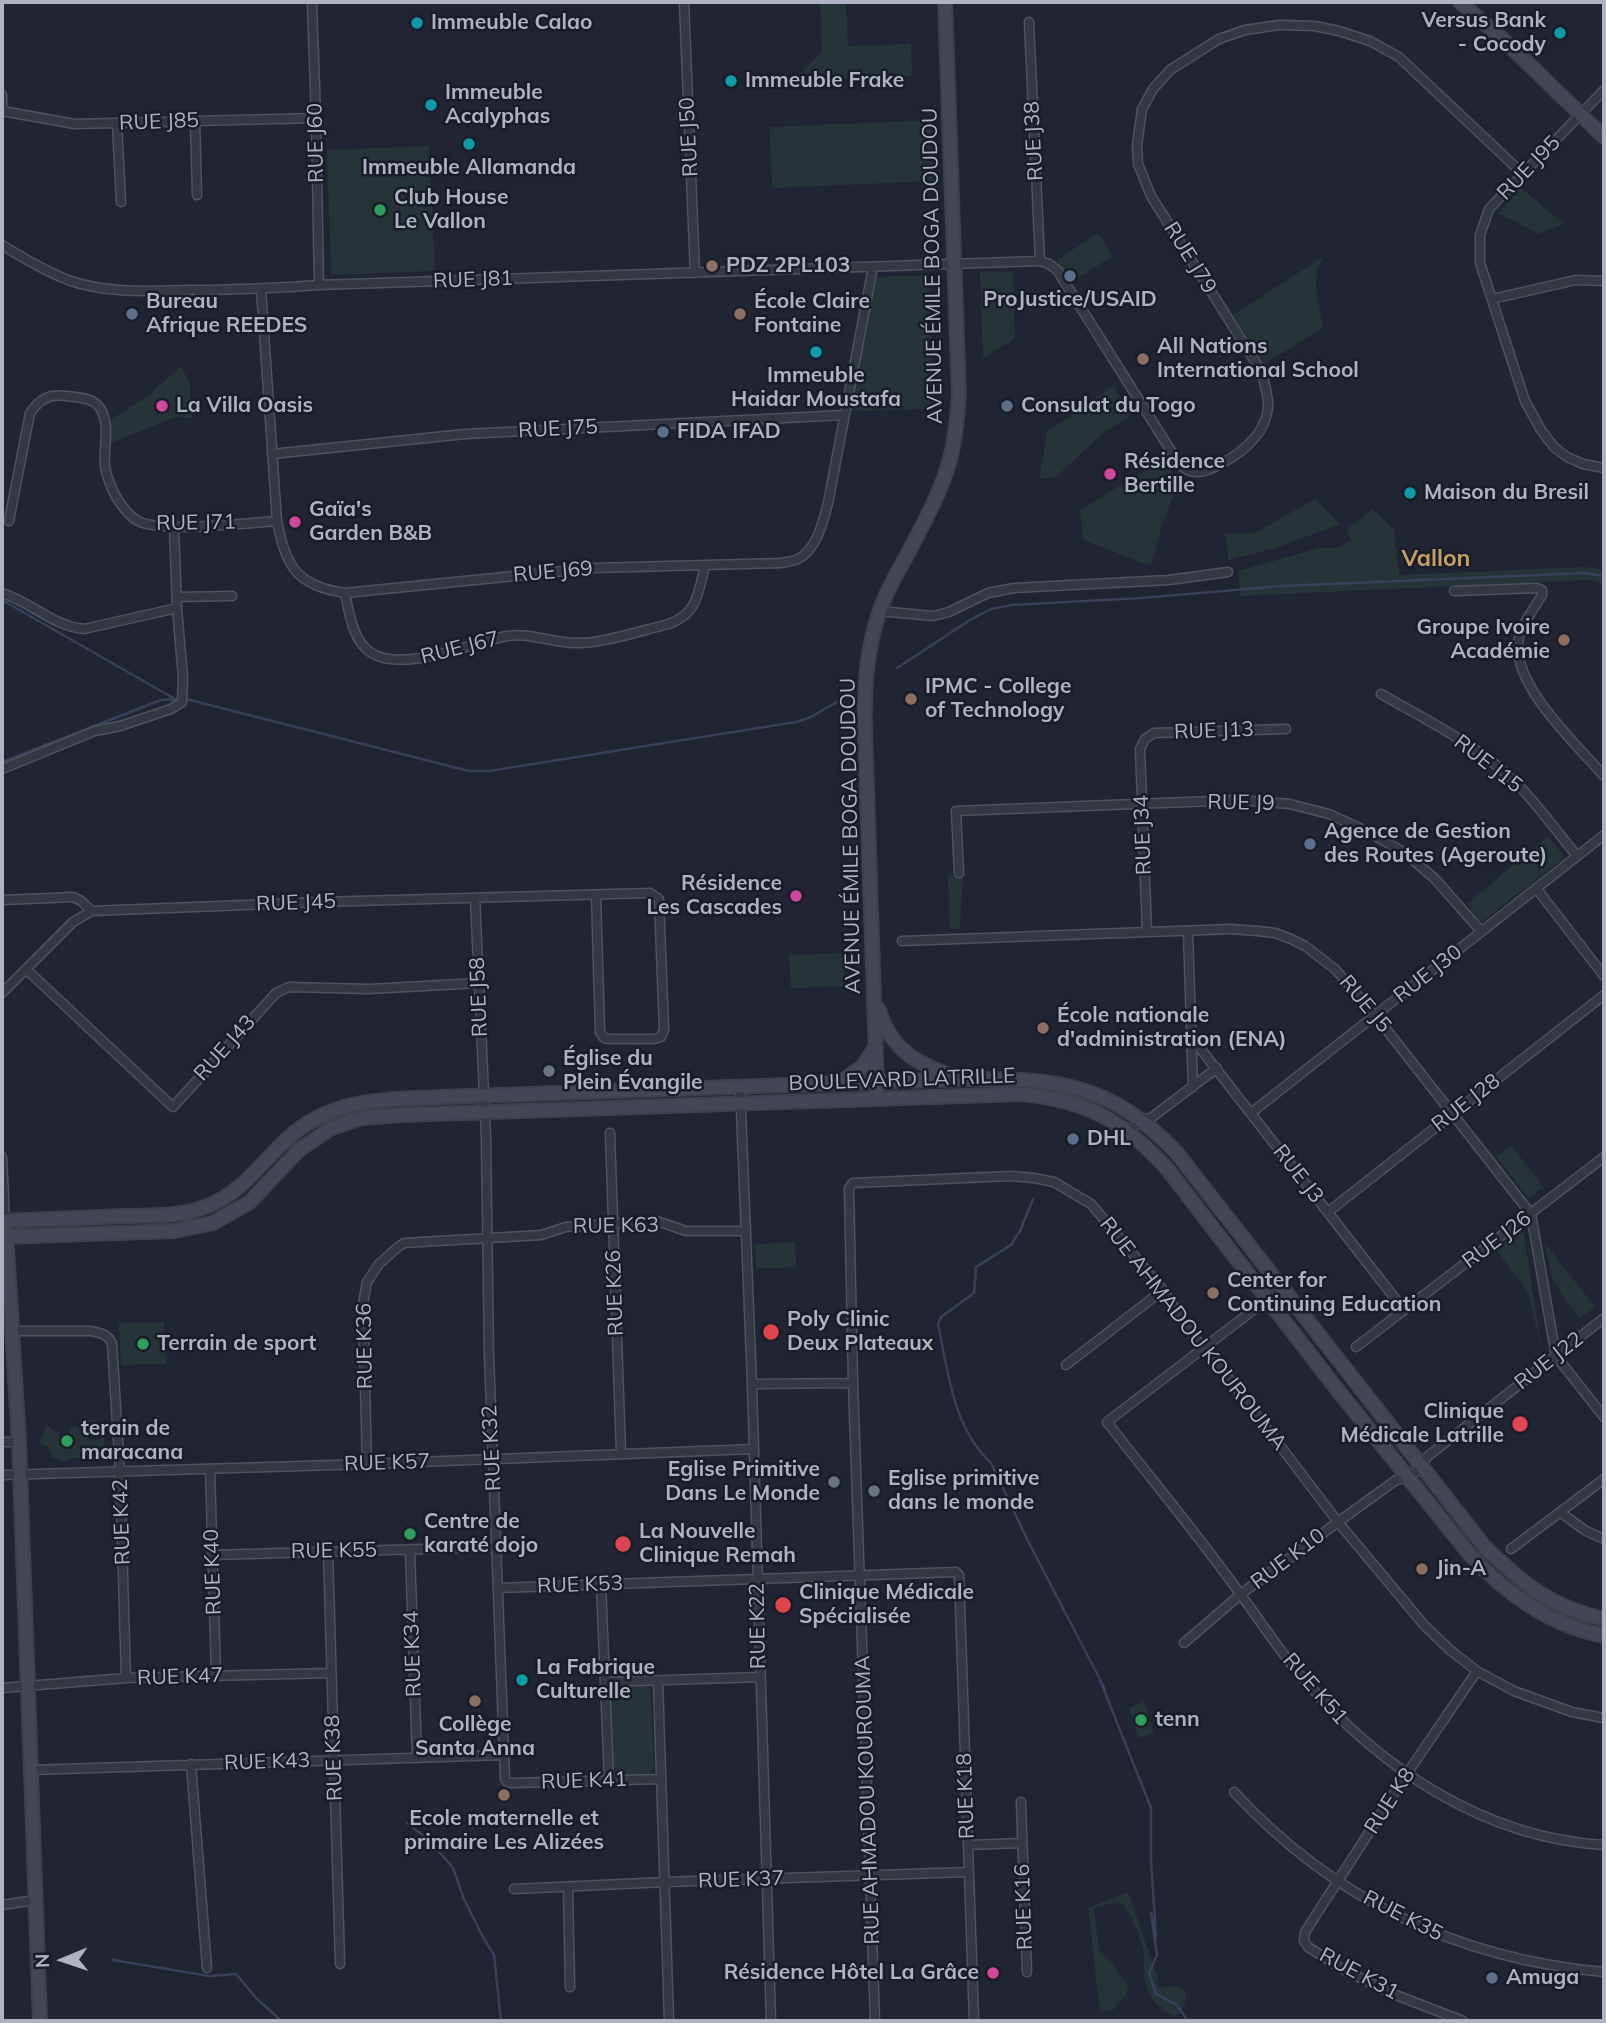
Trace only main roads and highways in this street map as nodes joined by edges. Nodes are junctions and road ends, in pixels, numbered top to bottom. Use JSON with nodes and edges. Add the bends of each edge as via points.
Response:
{"nodes":[{"id":1,"x":1460,"y":2,"type":"edge"},
{"id":2,"x":945,"y":3,"type":"edge"},
{"id":3,"x":1604,"y":137,"type":"edge"},
{"id":4,"x":873,"y":992,"type":"junction"},
{"id":5,"x":876,"y":1048,"type":"junction"},
{"id":6,"x":963,"y":1079,"type":"junction"},
{"id":7,"x":877,"y":1082,"type":"junction"},
{"id":8,"x":836,"y":1083,"type":"junction"},
{"id":9,"x":878,"y":1099,"type":"junction"},
{"id":10,"x":3,"y":1221,"type":"edge"},
{"id":11,"x":4,"y":1237,"type":"edge"},
{"id":12,"x":4,"y":1254,"type":"edge"},
{"id":13,"x":6,"y":1307,"type":"edge"},
{"id":14,"x":1604,"y":1619,"type":"edge"},
{"id":15,"x":1604,"y":1636,"type":"edge"},
{"id":16,"x":40,"y":2021,"type":"edge"}],
"edges":[{"from":1,"to":3,"type":"main road"},
{"from":2,"to":4,"type":"main road","name":"AVENUE ÉMILE BOGA DOUDOU","via":[[959,395],[950,461],[879,611],[871,644],[864,693]]},
{"from":4,"to":5,"type":"main road","name":"AVENUE ÉMILE BOGA DOUDOU"},
{"from":4,"to":6,"type":"main road","via":[[884,1025],[902,1050],[931,1068]]},
{"from":5,"to":7,"type":"main road","name":"AVENUE ÉMILE BOGA DOUDOU"},
{"from":5,"to":8,"type":"main road","via":[[857,1072]]},
{"from":6,"to":7,"type":"main road","name":"BOULEVARD LATRILLE"},
{"from":6,"to":14,"type":"main road","name":"BOULEVARD LATRILLE","via":[[1055,1082],[1100,1096],[1147,1122],[1176,1152],[1379,1413],[1422,1461],[1484,1546],[1535,1591],[1569,1609]]},
{"from":7,"to":8,"type":"main road","name":"BOULEVARD LATRILLE"},
{"from":7,"to":9,"type":"main road","name":"AVENUE ÉMILE BOGA DOUDOU"},
{"from":8,"to":10,"type":"main road","name":"BOULEVARD LATRILLE","via":[[357,1102],[321,1115],[287,1139],[238,1189],[206,1207],[176,1214]]},
{"from":9,"to":11,"type":"main road","name":"BOULEVARD LATRILLE","via":[[361,1118],[314,1138],[250,1202],[212,1223],[174,1231]]},
{"from":9,"to":15,"type":"main road","name":"BOULEVARD LATRILLE","via":[[1044,1096],[1118,1124],[1166,1166],[1402,1475],[1471,1556],[1526,1604],[1563,1625]]},
{"from":10,"to":11,"type":"main road"},
{"from":11,"to":12,"type":"main road"},
{"from":12,"to":13,"type":"main road"},
{"from":13,"to":16,"type":"main road","via":[[13,1331],[19,1442]]}]}
